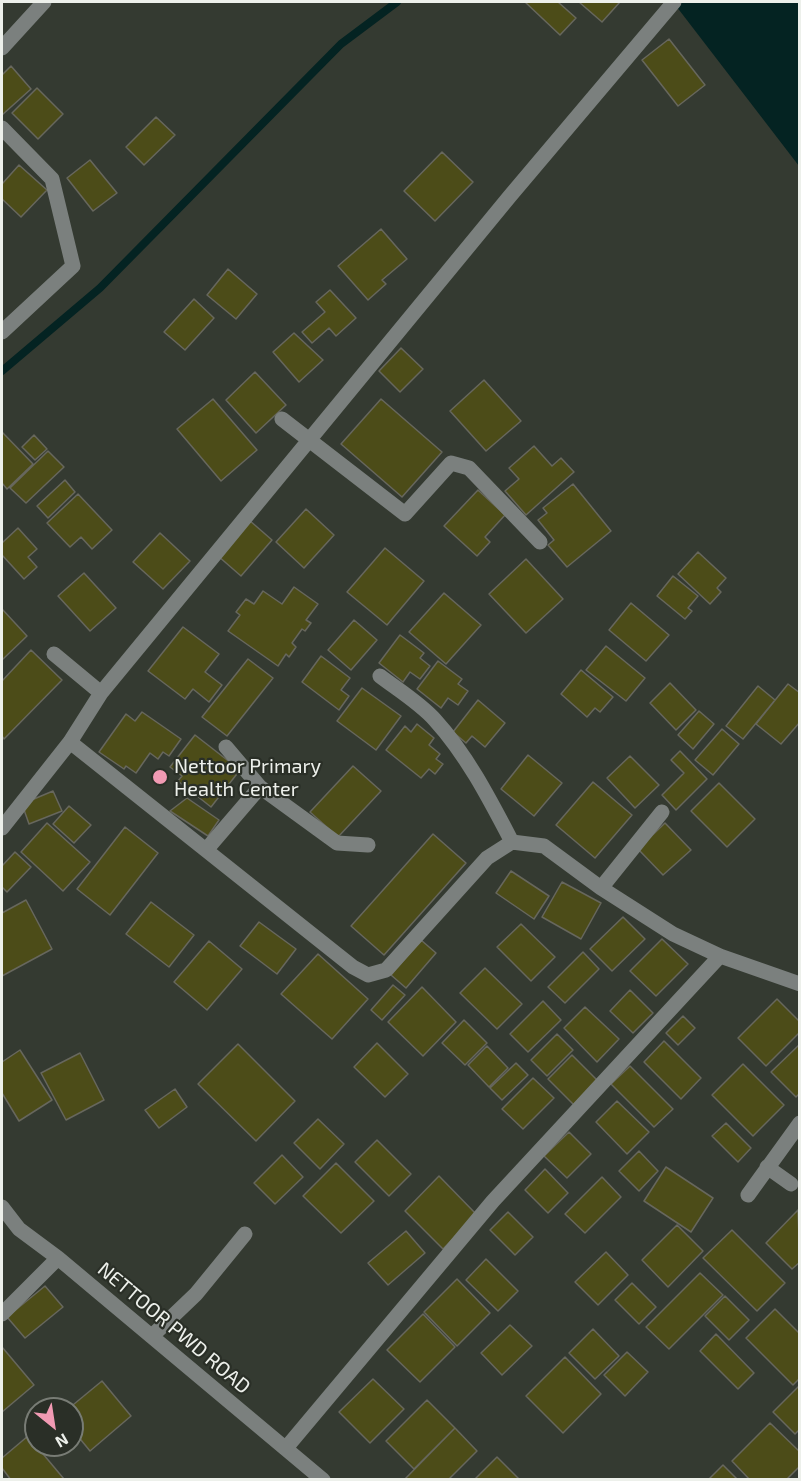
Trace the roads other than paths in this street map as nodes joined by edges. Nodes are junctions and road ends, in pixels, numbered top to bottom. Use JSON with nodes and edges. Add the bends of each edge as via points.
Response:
{"nodes":[{"id":1,"x":44,"y":2,"type":"edge"},
{"id":2,"x":674,"y":2,"type":"edge"},
{"id":3,"x":2,"y":48,"type":"edge"},
{"id":4,"x":2,"y":128,"type":"edge"},
{"id":5,"x":2,"y":332,"type":"edge"},
{"id":6,"x":282,"y":419,"type":"dead end"},
{"id":7,"x":308,"y":441,"type":"junction"},
{"id":8,"x":540,"y":542,"type":"dead end"},
{"id":9,"x":54,"y":654,"type":"dead end"},
{"id":10,"x":380,"y":676,"type":"dead end"},
{"id":11,"x":101,"y":693,"type":"junction"},
{"id":12,"x":70,"y":742,"type":"junction"},
{"id":13,"x":226,"y":747,"type":"dead end"},
{"id":14,"x":260,"y":787,"type":"junction"},
{"id":15,"x":662,"y":812,"type":"dead end"},
{"id":16,"x":2,"y":828,"type":"edge"},
{"id":17,"x":512,"y":842,"type":"junction"},
{"id":18,"x":369,"y":845,"type":"dead end"},
{"id":19,"x":206,"y":850,"type":"junction"},
{"id":20,"x":601,"y":888,"type":"junction"},
{"id":21,"x":720,"y":956,"type":"junction"},
{"id":22,"x":800,"y":984,"type":"edge"},
{"id":23,"x":800,"y":1123,"type":"edge"},
{"id":24,"x":767,"y":1167,"type":"junction"},
{"id":25,"x":791,"y":1184,"type":"dead end"},
{"id":26,"x":748,"y":1195,"type":"dead end"},
{"id":27,"x":2,"y":1207,"type":"edge"},
{"id":28,"x":245,"y":1234,"type":"dead end"},
{"id":29,"x":58,"y":1258,"type":"junction"},
{"id":30,"x":2,"y":1314,"type":"edge"},
{"id":31,"x":152,"y":1336,"type":"junction"},
{"id":32,"x":286,"y":1448,"type":"junction"},
{"id":33,"x":323,"y":1479,"type":"edge"}],
"edges":[{"from":1,"to":3,"type":"street"},
{"from":2,"to":7,"type":"street"},
{"from":4,"to":5,"type":"street","via":[[52,179],[73,266]]},
{"from":6,"to":7,"type":"street"},
{"from":7,"to":8,"type":"street","via":[[405,514],[451,463],[469,468]]},
{"from":7,"to":11,"type":"street"},
{"from":9,"to":11,"type":"street"},
{"from":10,"to":17,"type":"street","via":[[434,718],[488,797]]},
{"from":11,"to":12,"type":"street"},
{"from":12,"to":16,"type":"street"},
{"from":12,"to":19,"type":"street"},
{"from":13,"to":14,"type":"street"},
{"from":14,"to":18,"type":"street","via":[[337,843]]},
{"from":14,"to":19,"type":"street"},
{"from":15,"to":20,"type":"street"},
{"from":17,"to":19,"type":"street","via":[[487,858],[386,970],[368,975]]},
{"from":17,"to":20,"type":"street","via":[[544,846]]},
{"from":20,"to":21,"type":"street","via":[[673,934]]},
{"from":21,"to":22,"type":"street"},
{"from":21,"to":32,"type":"street","via":[[493,1202]]},
{"from":23,"to":24,"type":"street"},
{"from":24,"to":25,"type":"street"},
{"from":24,"to":26,"type":"street"},
{"from":27,"to":29,"type":"street","name":"NETTOOR PWD ROAD","via":[[19,1229]]},
{"from":28,"to":31,"type":"street","via":[[196,1294]]},
{"from":29,"to":30,"type":"street"},
{"from":29,"to":31,"type":"street","name":"NETTOOR PWD ROAD"},
{"from":31,"to":32,"type":"street","name":"NETTOOR PWD ROAD"},
{"from":32,"to":33,"type":"street","name":"NETTOOR PWD ROAD"}]}
